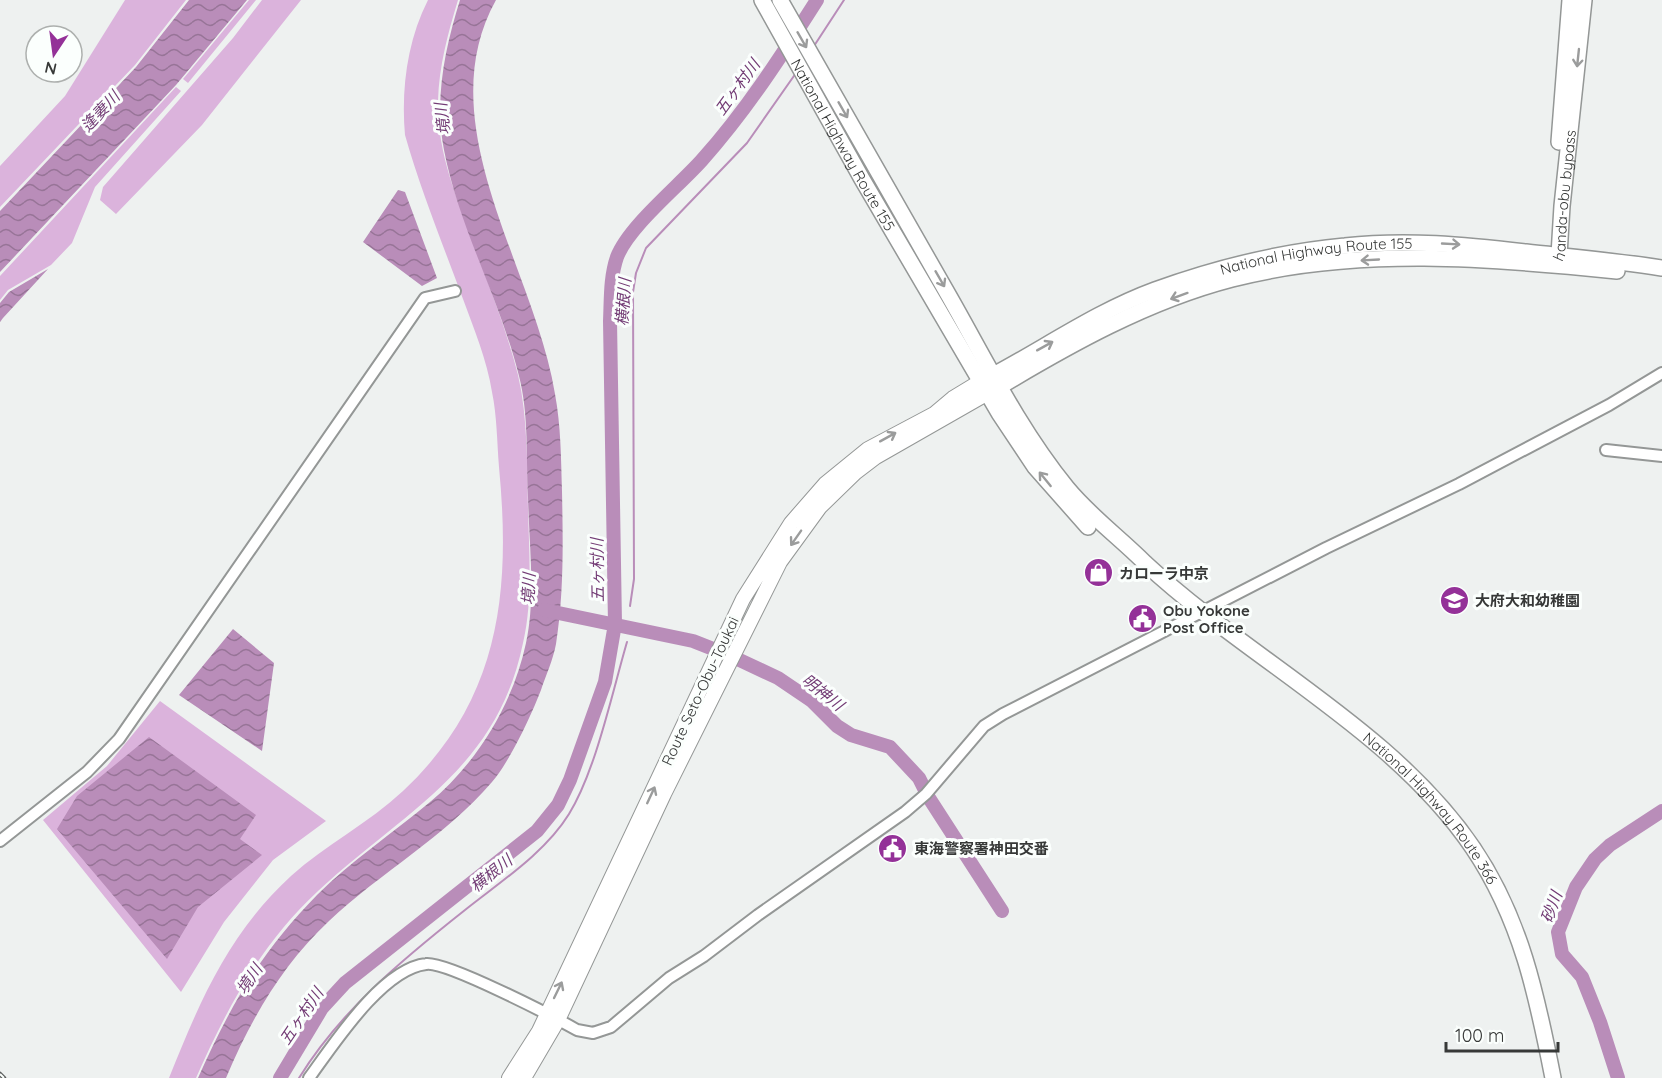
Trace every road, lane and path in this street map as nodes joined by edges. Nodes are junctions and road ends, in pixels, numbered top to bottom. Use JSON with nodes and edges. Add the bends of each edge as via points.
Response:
{"nodes":[{"id":1,"x":762,"y":0,"type":"edge"},
{"id":2,"x":780,"y":0,"type":"edge"},
{"id":3,"x":1570,"y":0,"type":"edge"},
{"id":4,"x":1584,"y":0,"type":"edge"},
{"id":5,"x":1554,"y":258,"type":"junction"},
{"id":6,"x":1662,"y":267,"type":"edge"},
{"id":7,"x":1662,"y":276,"type":"edge"},
{"id":8,"x":455,"y":291,"type":"dead end"},
{"id":9,"x":1662,"y":373,"type":"edge"},
{"id":10,"x":991,"y":384,"type":"junction"},
{"id":11,"x":1606,"y":450,"type":"dead end"},
{"id":12,"x":1662,"y":456,"type":"edge"},
{"id":13,"x":1201,"y":611,"type":"junction"},
{"id":14,"x":714,"y":676,"type":"junction"},
{"id":15,"x":0,"y":841,"type":"edge"},
{"id":16,"x":552,"y":1017,"type":"junction"},
{"id":17,"x":309,"y":1078,"type":"edge"},
{"id":18,"x":509,"y":1078,"type":"edge"},
{"id":19,"x":524,"y":1078,"type":"edge"},
{"id":20,"x":1553,"y":1078,"type":"edge"}],
"edges":[{"from":1,"to":10,"type":"highway","name":"National Highway Route 155"},
{"from":2,"to":10,"type":"highway","name":"National Highway Route 155","one_way":true},
{"from":3,"to":5,"type":"highway","name":"handa-obu bypass"},
{"from":4,"to":5,"type":"highway","name":"handa-obu bypass","one_way":true},
{"from":5,"to":6,"type":"highway","name":"National Highway Route 155"},
{"from":5,"to":7,"type":"highway","name":"National Highway Route 155"},
{"from":5,"to":10,"type":"highway","name":"National Highway Route 155","via":[[1453,244],[1398,243],[1346,245],[1253,260],[1153,291],[1101,315]]},
{"from":8,"to":15,"type":"street","via":[[425,298],[119,739],[87,772]]},
{"from":9,"to":13,"type":"street","via":[[1459,484]]},
{"from":10,"to":13,"type":"highway","name":"National Highway Route 366","via":[[1088,512]]},
{"from":10,"to":14,"type":"main road","name":"Route Seto-Obu-Toukai","one_way":true,"via":[[876,457],[842,484],[780,562],[737,648]]},
{"from":14,"to":10,"type":"main road","name":"Route Seto-Obu-Toukai","one_way":true,"via":[[727,634],[767,559],[791,523],[825,484],[868,449],[934,414],[953,398]]},
{"from":11,"to":12,"type":"street"},
{"from":13,"to":16,"type":"street","via":[[984,726],[926,794],[905,812],[669,978],[611,1027],[583,1032]]},
{"from":13,"to":20,"type":"highway","name":"National Highway Route 366","via":[[1372,739],[1440,804],[1497,889],[1528,964],[1538,995]]},
{"from":14,"to":16,"type":"main road","name":"Route Seto-Obu-Toukai"},
{"from":16,"to":17,"type":"street","via":[[446,967],[419,965],[404,970],[376,995]]},
{"from":16,"to":18,"type":"main road","name":"Route Seto-Obu-Toukai"},
{"from":16,"to":19,"type":"main road","name":"Route Seto-Obu-Toukai"}]}
